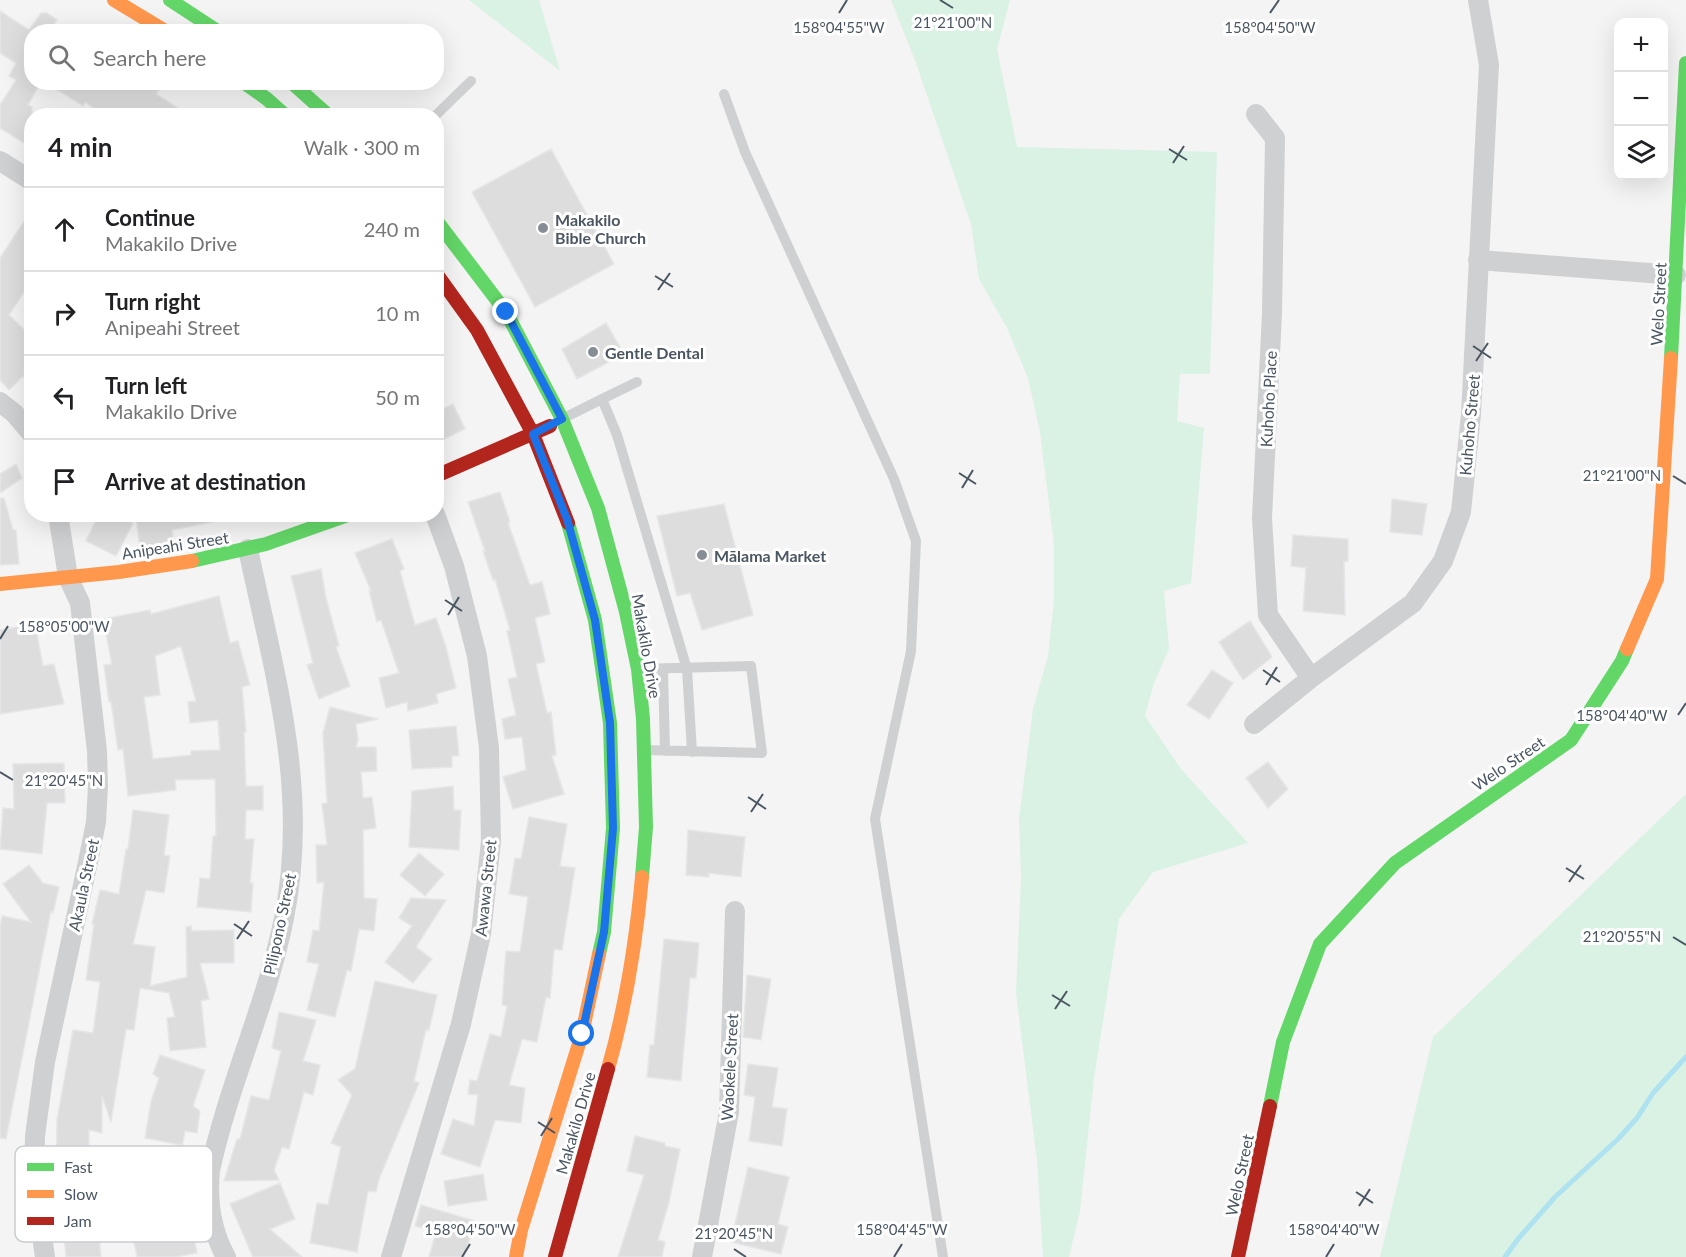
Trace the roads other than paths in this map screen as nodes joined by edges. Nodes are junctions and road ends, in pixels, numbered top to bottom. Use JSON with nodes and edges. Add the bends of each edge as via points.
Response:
{"nodes":[{"id":1,"x":114,"y":0,"type":"edge"},
{"id":2,"x":170,"y":0,"type":"edge"},
{"id":3,"x":1478,"y":0,"type":"edge"},
{"id":4,"x":154,"y":24,"type":"edge"},
{"id":5,"x":207,"y":24,"type":"edge"},
{"id":6,"x":1686,"y":63,"type":"edge"},
{"id":7,"x":471,"y":81,"type":"dead end"},
{"id":8,"x":254,"y":90,"type":"edge"},
{"id":9,"x":300,"y":90,"type":"edge"},
{"id":10,"x":724,"y":94,"type":"dead end"},
{"id":11,"x":277,"y":108,"type":"edge"},
{"id":12,"x":320,"y":108,"type":"edge"},
{"id":13,"x":443,"y":108,"type":"edge"},
{"id":14,"x":1256,"y":114,"type":"dead end"},
{"id":15,"x":0,"y":161,"type":"edge"},
{"id":16,"x":24,"y":176,"type":"edge"},
{"id":17,"x":444,"y":231,"type":"edge"},
{"id":18,"x":1478,"y":261,"type":"junction"},
{"id":19,"x":1676,"y":275,"type":"junction"},
{"id":20,"x":444,"y":284,"type":"edge"},
{"id":21,"x":637,"y":382,"type":"dead end"},
{"id":22,"x":602,"y":399,"type":"junction"},
{"id":23,"x":0,"y":402,"type":"edge"},
{"id":24,"x":562,"y":419,"type":"junction"},
{"id":25,"x":24,"y":425,"type":"edge"},
{"id":26,"x":533,"y":434,"type":"junction"},
{"id":27,"x":444,"y":473,"type":"edge"},
{"id":28,"x":59,"y":522,"type":"edge"},
{"id":29,"x":330,"y":522,"type":"edge"},
{"id":30,"x":438,"y":522,"type":"edge"},
{"id":31,"x":248,"y":549,"type":"junction"},
{"id":32,"x":68,"y":577,"type":"junction"},
{"id":33,"x":0,"y":584,"type":"edge"},
{"id":34,"x":638,"y":669,"type":"junction"},
{"id":35,"x":663,"y":669,"type":"junction"},
{"id":36,"x":687,"y":669,"type":"junction"},
{"id":37,"x":1311,"y":678,"type":"junction"},
{"id":38,"x":1254,"y":724,"type":"dead end"},
{"id":39,"x":644,"y":750,"type":"junction"},
{"id":40,"x":665,"y":751,"type":"junction"},
{"id":41,"x":692,"y":752,"type":"junction"},
{"id":42,"x":735,"y":911,"type":"dead end"},
{"id":43,"x":35,"y":1146,"type":"edge"},
{"id":44,"x":213,"y":1161,"type":"edge"},
{"id":45,"x":213,"y":1226,"type":"edge"},
{"id":46,"x":43,"y":1242,"type":"edge"},
{"id":47,"x":45,"y":1257,"type":"edge"},
{"id":48,"x":226,"y":1257,"type":"edge"},
{"id":49,"x":391,"y":1257,"type":"edge"},
{"id":50,"x":516,"y":1257,"type":"edge"},
{"id":51,"x":555,"y":1257,"type":"edge"},
{"id":52,"x":702,"y":1257,"type":"edge"},
{"id":53,"x":943,"y":1257,"type":"edge"},
{"id":54,"x":1238,"y":1257,"type":"edge"}],
"edges":[{"from":1,"to":4,"type":"main road"},
{"from":2,"to":5,"type":"main road"},
{"from":3,"to":18,"type":"street","name":"Kuhoho Street","via":[[1489,65]]},
{"from":6,"to":19,"type":"main road","name":"Welo Street"},
{"from":7,"to":13,"type":"lane"},
{"from":8,"to":11,"type":"main road"},
{"from":9,"to":12,"type":"main road"},
{"from":10,"to":53,"type":"lane","via":[[745,152],[894,479],[916,541],[911,651],[875,819]]},
{"from":14,"to":37,"type":"street","name":"Kuhoho Place","via":[[1275,138],[1262,518],[1268,615]]},
{"from":15,"to":16,"type":"street"},
{"from":17,"to":24,"type":"main road","name":"Makakilo Drive","via":[[506,312]]},
{"from":18,"to":19,"type":"street"},
{"from":18,"to":37,"type":"street","name":"Kuhoho Street","via":[[1471,414],[1461,512],[1443,561],[1413,603]]},
{"from":19,"to":54,"type":"main road","name":"Welo Street","via":[[1657,579],[1622,661],[1571,740],[1395,863],[1320,944],[1283,1042]]},
{"from":20,"to":26,"type":"main road","name":"Makakilo Drive","via":[[477,330]]},
{"from":21,"to":22,"type":"lane"},
{"from":22,"to":24,"type":"lane"},
{"from":22,"to":36,"type":"lane","via":[[617,435]]},
{"from":23,"to":25,"type":"street"},
{"from":24,"to":26,"type":"main road"},
{"from":24,"to":34,"type":"main road","name":"Makakilo Drive","via":[[598,508]]},
{"from":26,"to":27,"type":"main road"},
{"from":26,"to":50,"type":"main road","name":"Makakilo Drive","via":[[567,519],[595,620],[610,723],[613,828],[604,932],[582,1034]]},
{"from":28,"to":32,"type":"street","name":"Akaula Street"},
{"from":29,"to":31,"type":"main road","name":"Anipeahi Street"},
{"from":30,"to":49,"type":"street","name":"Awawa Street","via":[[454,566],[477,656],[489,748],[491,841],[481,934],[461,1024]]},
{"from":31,"to":32,"type":"main road","name":"Anipeahi Street"},
{"from":31,"to":44,"type":"street","name":"Pilipono Street","via":[[292,773],[292,871],[272,965]]},
{"from":32,"to":33,"type":"main road","name":"Anipeahi Street"},
{"from":32,"to":43,"type":"street","name":"Akaula Street","via":[[80,603],[97,751],[96,822],[45,1062]]},
{"from":34,"to":35,"type":"lane"},
{"from":34,"to":39,"type":"main road","name":"Makakilo Drive"},
{"from":35,"to":36,"type":"lane"},
{"from":35,"to":40,"type":"lane"},
{"from":36,"to":41,"type":"lane"},
{"from":36,"to":41,"type":"lane","via":[[751,666],[762,753]]},
{"from":37,"to":38,"type":"street","name":"Kuhoho Street"},
{"from":39,"to":40,"type":"lane"},
{"from":39,"to":51,"type":"main road","name":"Makakilo Drive","via":[[646,827],[638,935],[616,1041]]},
{"from":40,"to":41,"type":"lane"},
{"from":42,"to":52,"type":"street","name":"Waokele Street","via":[[729,1112]]},
{"from":45,"to":48,"type":"street","name":"Pilipono Street"},
{"from":46,"to":47,"type":"street","name":"Akaula Street"}]}
